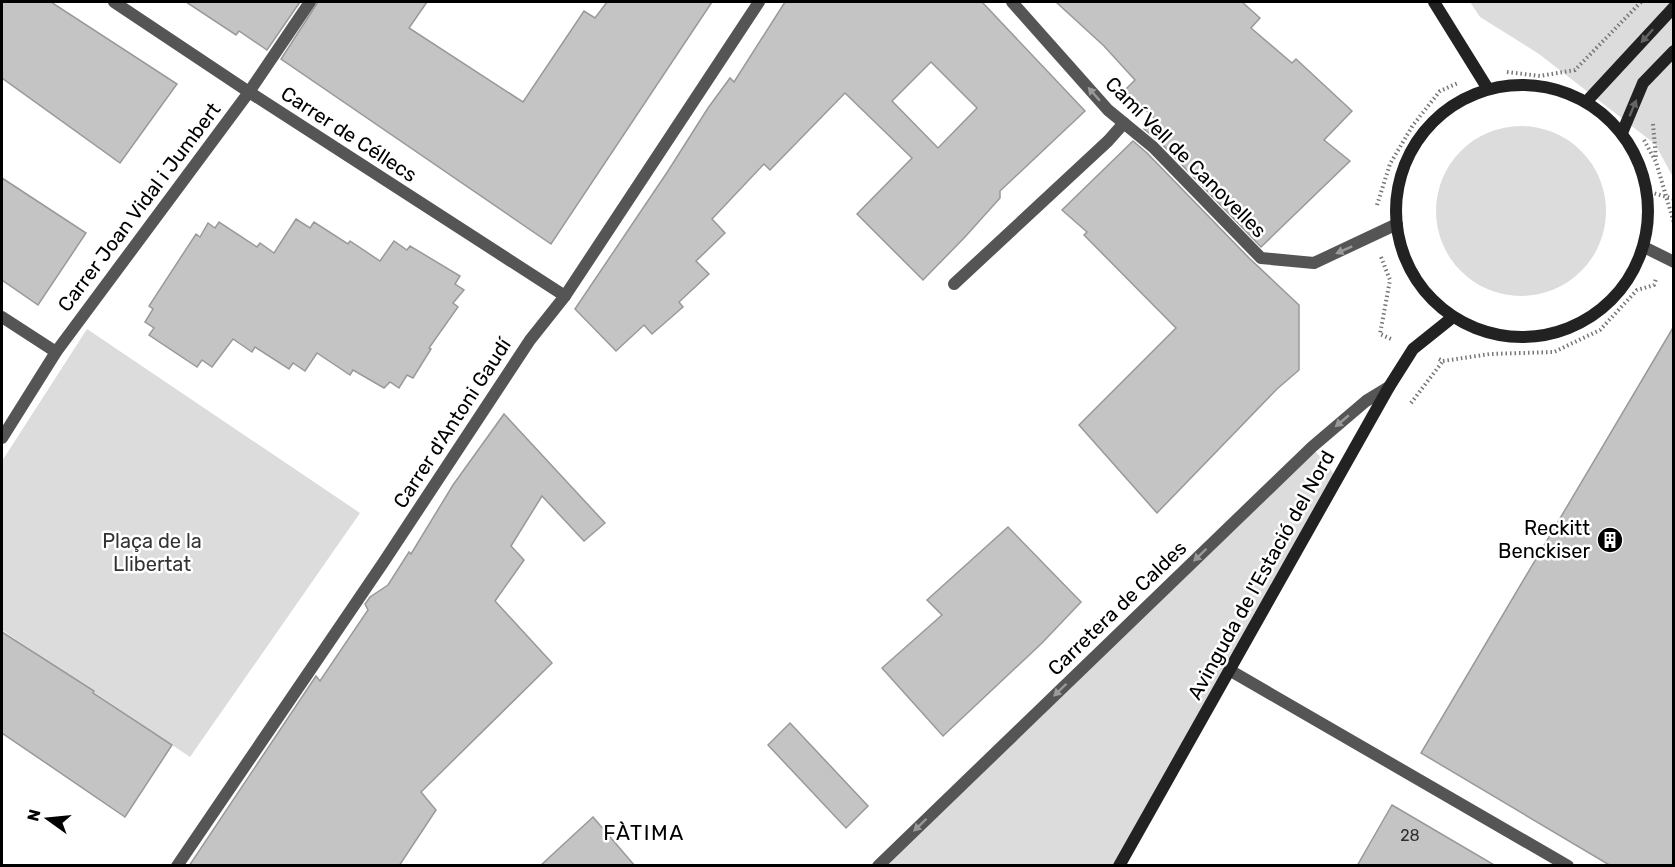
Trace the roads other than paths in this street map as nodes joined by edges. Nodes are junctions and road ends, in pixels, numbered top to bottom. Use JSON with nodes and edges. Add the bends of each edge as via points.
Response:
{"nodes":[{"id":1,"x":114,"y":2,"type":"edge"},
{"id":2,"x":310,"y":2,"type":"edge"},
{"id":3,"x":759,"y":2,"type":"edge"},
{"id":4,"x":1012,"y":2,"type":"edge"},
{"id":5,"x":1434,"y":2,"type":"edge"},
{"id":6,"x":1674,"y":8,"type":"edge"},
{"id":7,"x":1674,"y":51,"type":"edge"},
{"id":8,"x":1488,"y":89,"type":"junction"},
{"id":9,"x":249,"y":92,"type":"junction"},
{"id":10,"x":1587,"y":101,"type":"junction"},
{"id":11,"x":1124,"y":123,"type":"junction"},
{"id":12,"x":1622,"y":133,"type":"junction"},
{"id":13,"x":1397,"y":225,"type":"junction"},
{"id":14,"x":1644,"y":247,"type":"junction"},
{"id":15,"x":1670,"y":260,"type":"edge"},
{"id":16,"x":954,"y":284,"type":"dead end"},
{"id":17,"x":565,"y":296,"type":"junction"},
{"id":18,"x":2,"y":317,"type":"edge"},
{"id":19,"x":1453,"y":317,"type":"junction"},
{"id":20,"x":56,"y":352,"type":"junction"},
{"id":21,"x":1389,"y":387,"type":"junction"},
{"id":22,"x":2,"y":438,"type":"edge"},
{"id":23,"x":1231,"y":671,"type":"junction"},
{"id":24,"x":177,"y":866,"type":"edge"},
{"id":25,"x":878,"y":866,"type":"edge"},
{"id":26,"x":1119,"y":866,"type":"edge"},
{"id":27,"x":1568,"y":866,"type":"edge"}],
"edges":[{"from":1,"to":9,"type":"street","name":"Carrer de Céllecs"},
{"from":2,"to":9,"type":"street","name":"Carrer Joan Vidal i Jumbert"},
{"from":3,"to":17,"type":"street","name":"Carrer d'Antoni Gaudí"},
{"from":11,"to":4,"type":"street","name":"Camí Vell de Canovelles","one_way":true},
{"from":5,"to":8,"type":"street"},
{"from":6,"to":10,"type":"street","one_way":true},
{"from":12,"to":7,"type":"street","one_way":true,"via":[[1643,83]]},
{"from":8,"to":10,"type":"street","via":[[1521,84],[1555,88]]},
{"from":8,"to":13,"type":"street","via":[[1455,104],[1428,127],[1415,146],[1398,190]]},
{"from":9,"to":17,"type":"street","name":"Carrer de Céllecs"},
{"from":9,"to":20,"type":"street","name":"Carrer Joan Vidal i Jumbert"},
{"from":10,"to":12,"type":"street"},
{"from":13,"to":11,"type":"street","name":"Camí Vell de Canovelles","one_way":true,"via":[[1314,263],[1261,258],[1153,147]]},
{"from":11,"to":16,"type":"street"},
{"from":12,"to":14,"type":"street","via":[[1640,161],[1646,191]]},
{"from":13,"to":19,"type":"street","via":[[1403,252],[1415,277]]},
{"from":14,"to":15,"type":"street"},
{"from":14,"to":19,"type":"street","via":[[1630,278],[1609,304],[1581,323],[1550,335],[1505,336],[1484,332]]},
{"from":17,"to":24,"type":"street","name":"Carrer d'Antoni Gaudí","via":[[531,340]]},
{"from":18,"to":20,"type":"street"},
{"from":19,"to":21,"type":"street","name":"Avinguda de l'Estació del Nord","via":[[1413,349]]},
{"from":20,"to":22,"type":"street","name":"Carrer Joan Vidal i Jumbert"},
{"from":21,"to":23,"type":"street","name":"Avinguda de l'Estació del Nord"},
{"from":21,"to":25,"type":"street","name":"Carretera de Caldes","one_way":true,"via":[[1366,400],[1312,447]]},
{"from":23,"to":26,"type":"street","name":"Avinguda de l'Estació del Nord"},
{"from":23,"to":27,"type":"street"}]}
